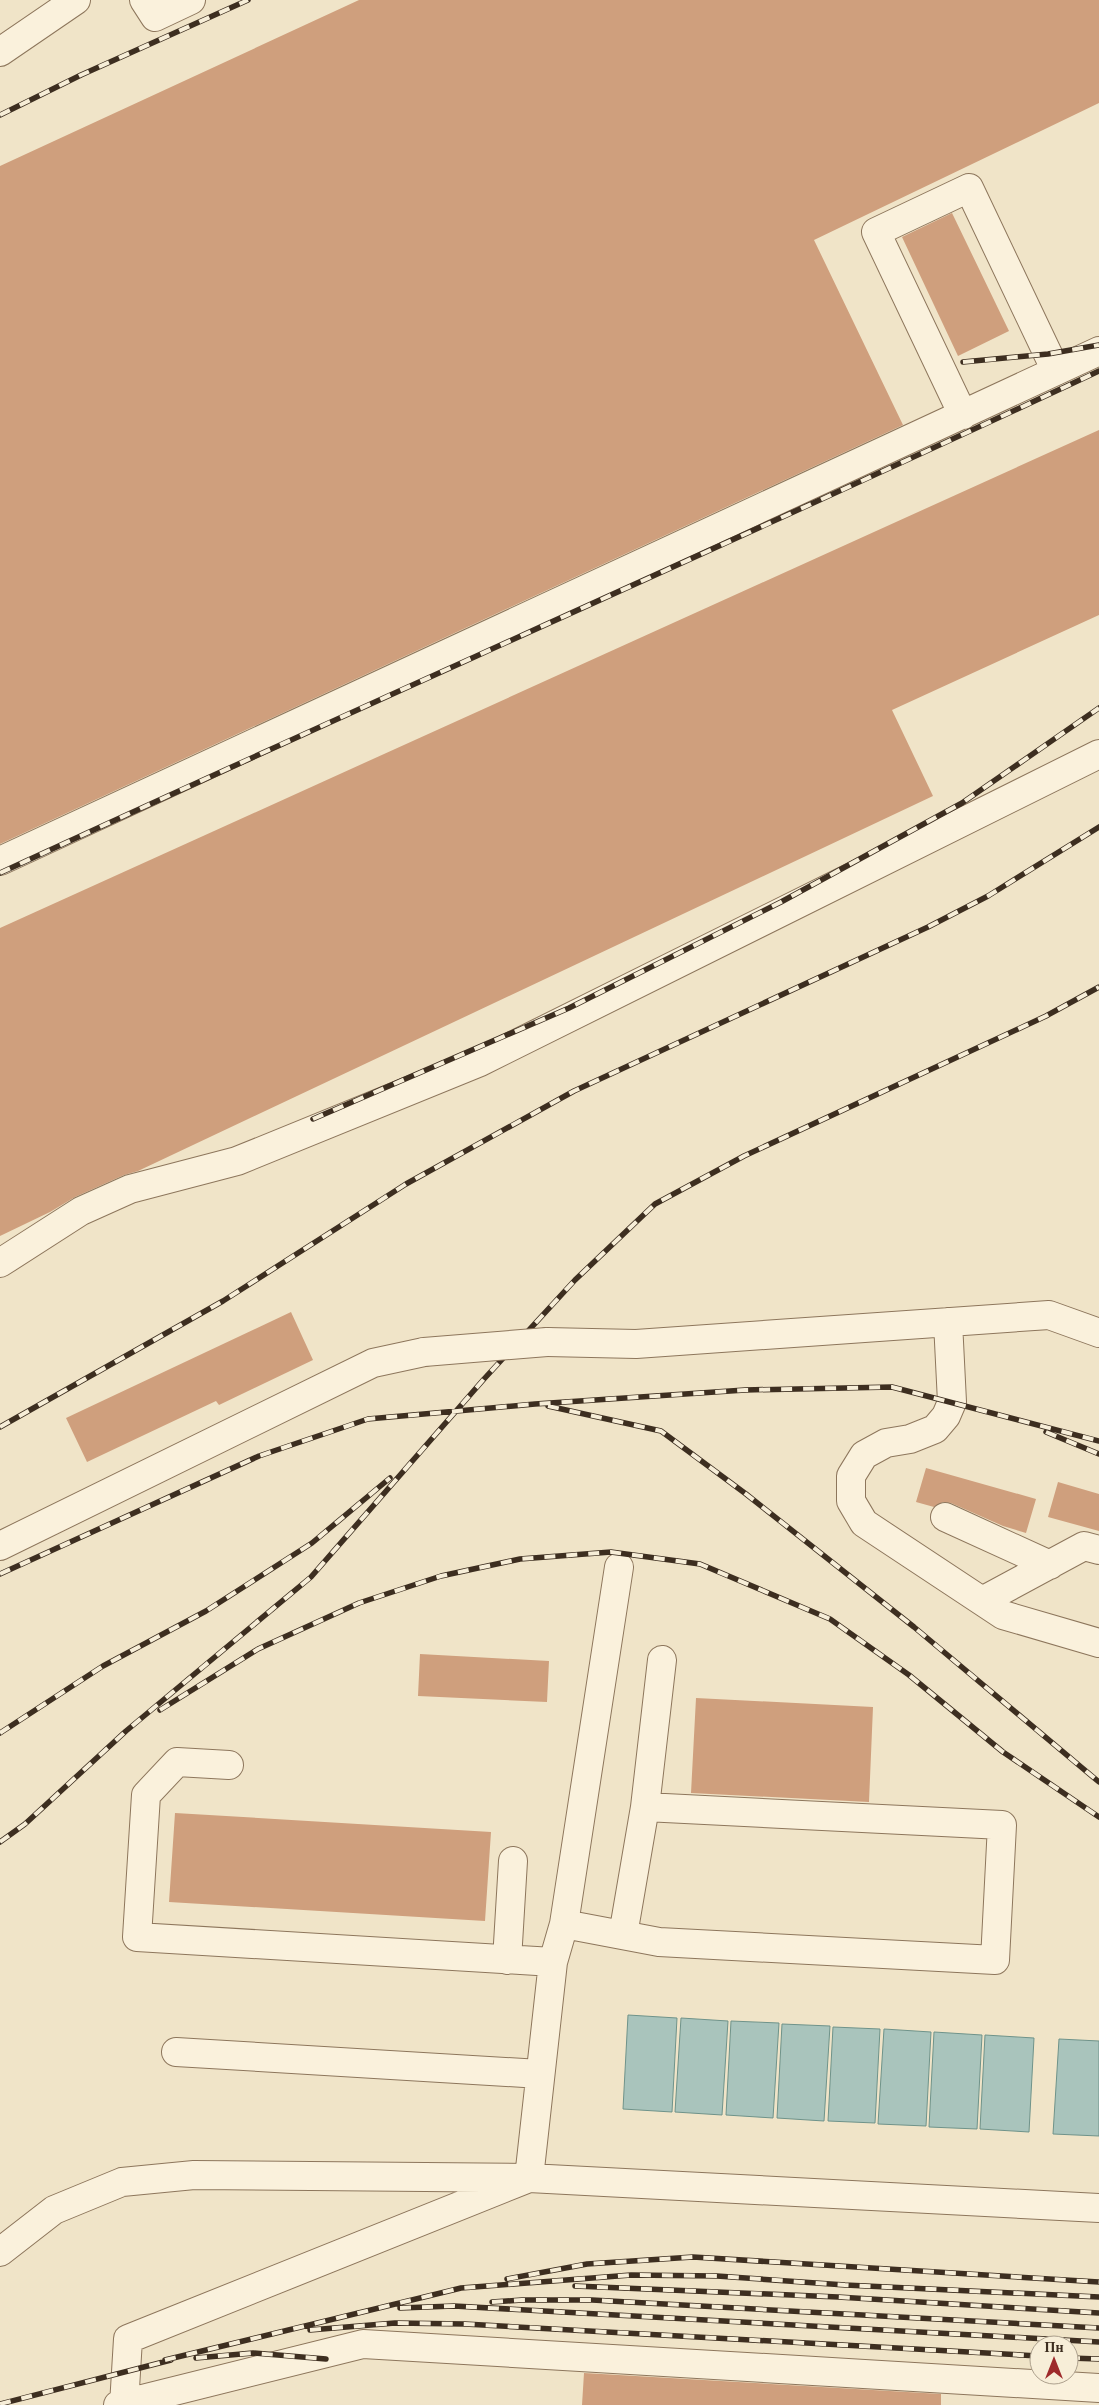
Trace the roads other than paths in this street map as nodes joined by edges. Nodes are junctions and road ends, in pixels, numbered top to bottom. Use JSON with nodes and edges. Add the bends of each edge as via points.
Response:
{"nodes":[{"id":1,"x":76,"y":0,"type":"edge"},
{"id":2,"x":144,"y":0,"type":"edge"},
{"id":3,"x":191,"y":0,"type":"edge"},
{"id":4,"x":0,"y":52,"type":"edge"},
{"id":5,"x":1099,"y":351,"type":"edge"},
{"id":6,"x":1056,"y":371,"type":"junction"},
{"id":7,"x":963,"y":415,"type":"junction"},
{"id":8,"x":1099,"y":754,"type":"edge"},
{"id":9,"x":0,"y":861,"type":"edge"},
{"id":10,"x":0,"y":1262,"type":"edge"},
{"id":11,"x":948,"y":1322,"type":"junction"},
{"id":12,"x":1099,"y":1333,"type":"edge"},
{"id":13,"x":945,"y":1517,"type":"dead end"},
{"id":14,"x":0,"y":1546,"type":"edge"},
{"id":15,"x":1099,"y":1550,"type":"edge"},
{"id":16,"x":1050,"y":1565,"type":"junction"},
{"id":17,"x":619,"y":1567,"type":"dead end"},
{"id":18,"x":982,"y":1601,"type":"junction"},
{"id":19,"x":1099,"y":1643,"type":"edge"},
{"id":20,"x":662,"y":1660,"type":"dead end"},
{"id":21,"x":228,"y":1765,"type":"dead end"},
{"id":22,"x":645,"y":1807,"type":"junction"},
{"id":23,"x":513,"y":1861,"type":"dead end"},
{"id":24,"x":564,"y":1924,"type":"junction"},
{"id":25,"x":623,"y":1936,"type":"junction"},
{"id":26,"x":508,"y":1960,"type":"junction"},
{"id":27,"x":553,"y":1962,"type":"junction"},
{"id":28,"x":176,"y":2052,"type":"dead end"},
{"id":29,"x":540,"y":2074,"type":"junction"},
{"id":30,"x":529,"y":2178,"type":"junction"},
{"id":31,"x":1099,"y":2208,"type":"edge"},
{"id":32,"x":0,"y":2252,"type":"edge"},
{"id":33,"x":1099,"y":2388,"type":"edge"},
{"id":34,"x":203,"y":2394,"type":"edge"},
{"id":35,"x":122,"y":2404,"type":"edge"}],
"edges":[{"from":1,"to":4,"type":"lane"},
{"from":2,"to":3,"type":"lane","via":[[155,16]]},
{"from":5,"to":6,"type":"lane"},
{"from":6,"to":7,"type":"lane"},
{"from":6,"to":7,"type":"lane","via":[[969,188],[884,228],[876,232]]},
{"from":7,"to":9,"type":"lane"},
{"from":8,"to":10,"type":"lane","via":[[480,1062],[237,1161],[130,1190],[81,1211]]},
{"from":11,"to":12,"type":"lane","via":[[1049,1315]]},
{"from":11,"to":14,"type":"lane","bridge":true,"via":[[636,1344],[547,1342],[424,1352],[373,1363]]},
{"from":11,"to":18,"type":"lane","via":[[952,1402],[946,1416],[935,1430],[886,1443],[864,1455],[851,1476],[851,1502],[864,1523]]},
{"from":13,"to":16,"type":"lane"},
{"from":15,"to":16,"type":"lane","via":[[1084,1546]]},
{"from":16,"to":18,"type":"lane"},
{"from":17,"to":24,"type":"lane"},
{"from":18,"to":19,"type":"lane","via":[[1003,1616]]},
{"from":20,"to":22,"type":"lane"},
{"from":21,"to":26,"type":"lane","via":[[177,1762],[146,1796],[137,1937]]},
{"from":22,"to":25,"type":"lane"},
{"from":22,"to":25,"type":"lane","via":[[1002,1825],[995,1960],[659,1942]]},
{"from":23,"to":26,"type":"lane"},
{"from":24,"to":25,"type":"lane"},
{"from":24,"to":27,"type":"lane"},
{"from":26,"to":27,"type":"lane"},
{"from":27,"to":29,"type":"lane"},
{"from":28,"to":29,"type":"lane"},
{"from":29,"to":30,"type":"lane"},
{"from":30,"to":31,"type":"lane"},
{"from":30,"to":32,"type":"lane","via":[[194,2175],[122,2182],[54,2210]]},
{"from":30,"to":35,"type":"lane","via":[[128,2339]]},
{"from":33,"to":34,"type":"lane","via":[[363,2344]]},
{"from":34,"to":35,"type":"lane"}]}
